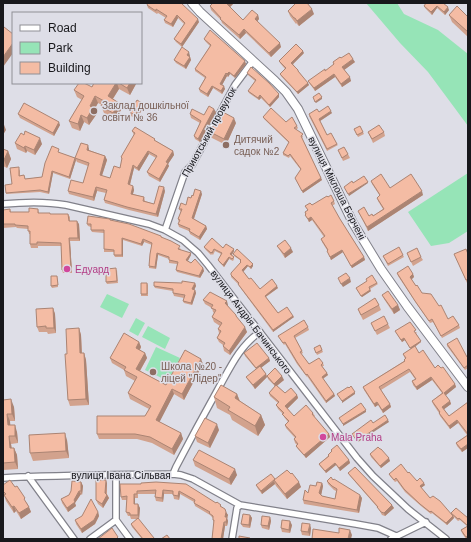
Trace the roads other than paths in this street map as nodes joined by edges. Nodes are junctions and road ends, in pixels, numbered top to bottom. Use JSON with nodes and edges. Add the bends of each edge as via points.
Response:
{"nodes":[{"id":1,"x":192,"y":3,"type":"edge"},
{"id":2,"x":253,"y":61,"type":"junction"},
{"id":3,"x":3,"y":204,"type":"edge"},
{"id":4,"x":165,"y":230,"type":"junction"},
{"id":5,"x":260,"y":332,"type":"junction"},
{"id":6,"x":467,"y":383,"type":"edge"},
{"id":7,"x":173,"y":474,"type":"junction"},
{"id":8,"x":116,"y":475,"type":"junction"},
{"id":9,"x":28,"y":476,"type":"junction"},
{"id":10,"x":3,"y":478,"type":"edge"},
{"id":11,"x":240,"y":504,"type":"junction"},
{"id":12,"x":116,"y":520,"type":"junction"},
{"id":13,"x":426,"y":522,"type":"junction"},
{"id":14,"x":393,"y":538,"type":"edge"},
{"id":15,"x":74,"y":539,"type":"edge"},
{"id":16,"x":90,"y":539,"type":"edge"},
{"id":17,"x":130,"y":539,"type":"edge"},
{"id":18,"x":232,"y":539,"type":"edge"},
{"id":19,"x":446,"y":539,"type":"edge"}],
"edges":[{"from":1,"to":2,"type":"street","name":"вулиця Міклоша Берчені"},
{"from":2,"to":4,"type":"street","name":"Приютський провулок","via":[[235,85],[192,165],[185,172]]},
{"from":2,"to":6,"type":"street","name":"вулиця Міклоша Берчені","via":[[275,81],[298,109],[354,223],[380,269]]},
{"from":3,"to":4,"type":"street","name":"вулиця Андрія Бачинського","via":[[60,204],[119,216]]},
{"from":4,"to":5,"type":"street","name":"вулиця Андрія Бачинського","via":[[183,240],[198,253]]},
{"from":5,"to":7,"type":"street","via":[[239,352]]},
{"from":5,"to":13,"type":"street","name":"вулиця Андрія Бачинського","via":[[361,462],[408,509]]},
{"from":7,"to":8,"type":"street","name":"вулиця Івана Сільвая"},
{"from":7,"to":11,"type":"street","name":"вулиця Івана Сільвая","via":[[193,479]]},
{"from":8,"to":9,"type":"street","name":"вулиця Івана Сільвая"},
{"from":8,"to":12,"type":"street"},
{"from":9,"to":10,"type":"street","name":"вулиця Івана Сільвая"},
{"from":9,"to":15,"type":"street"},
{"from":11,"to":14,"type":"street","name":"вулиця Івана Сільвая","via":[[378,528]]},
{"from":11,"to":18,"type":"street","via":[[237,508]]},
{"from":12,"to":16,"type":"street"},
{"from":12,"to":17,"type":"street"},
{"from":13,"to":14,"type":"street"},
{"from":13,"to":19,"type":"street","name":"вулиця Андрія Бачинського"}]}
